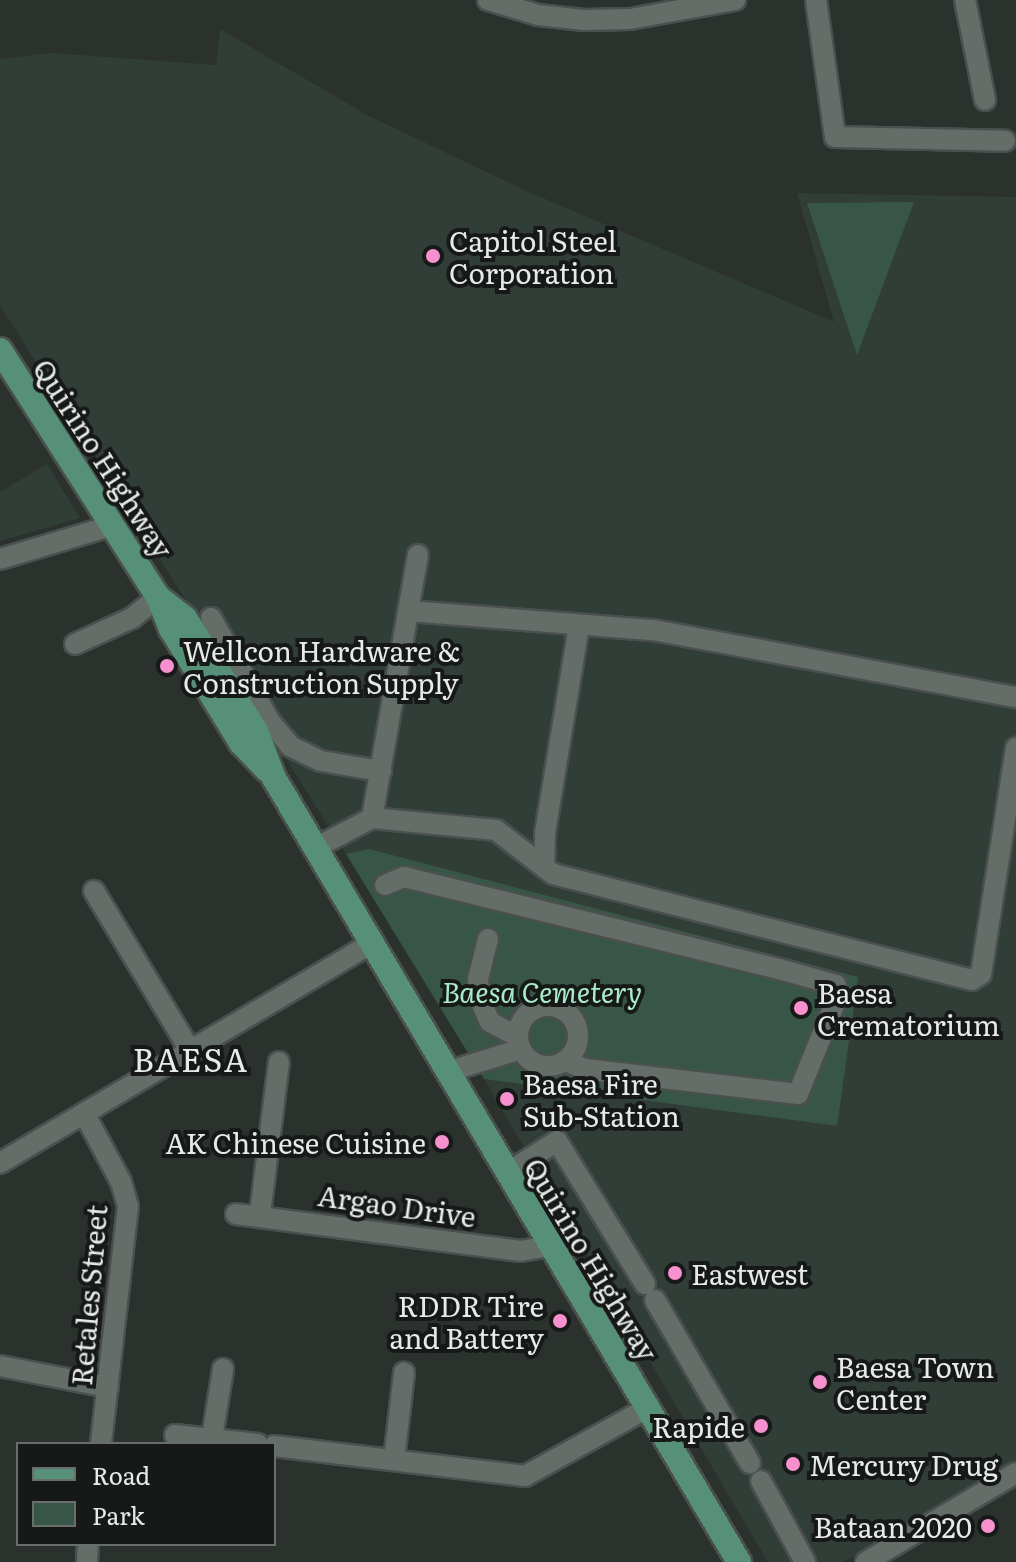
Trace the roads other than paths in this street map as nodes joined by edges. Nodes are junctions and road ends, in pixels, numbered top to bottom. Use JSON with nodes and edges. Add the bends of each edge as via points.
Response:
{"nodes":[{"id":1,"x":488,"y":0,"type":"edge"},
{"id":2,"x":735,"y":0,"type":"edge"},
{"id":3,"x":816,"y":0,"type":"edge"},
{"id":4,"x":965,"y":0,"type":"edge"},
{"id":5,"x":985,"y":100,"type":"dead end"},
{"id":6,"x":1005,"y":141,"type":"dead end"},
{"id":7,"x":0,"y":350,"type":"edge"},
{"id":8,"x":111,"y":526,"type":"junction"},
{"id":9,"x":418,"y":555,"type":"dead end"},
{"id":10,"x":0,"y":559,"type":"edge"},
{"id":11,"x":158,"y":597,"type":"junction"},
{"id":12,"x":409,"y":611,"type":"junction"},
{"id":13,"x":211,"y":618,"type":"dead end"},
{"id":14,"x":579,"y":626,"type":"junction"},
{"id":15,"x":75,"y":644,"type":"dead end"},
{"id":16,"x":1016,"y":697,"type":"edge"},
{"id":17,"x":1016,"y":748,"type":"edge"},
{"id":18,"x":381,"y":771,"type":"junction"},
{"id":19,"x":372,"y":818,"type":"junction"},
{"id":20,"x":317,"y":847,"type":"junction"},
{"id":21,"x":544,"y":867,"type":"junction"},
{"id":22,"x":385,"y":885,"type":"dead end"},
{"id":23,"x":94,"y":891,"type":"dead end"},
{"id":24,"x":488,"y":939,"type":"dead end"},
{"id":25,"x":373,"y":942,"type":"junction"},
{"id":26,"x":519,"y":1043,"type":"junction"},
{"id":27,"x":190,"y":1050,"type":"junction"},
{"id":28,"x":565,"y":1061,"type":"junction"},
{"id":29,"x":279,"y":1062,"type":"dead end"},
{"id":30,"x":447,"y":1072,"type":"junction"},
{"id":31,"x":84,"y":1113,"type":"junction"},
{"id":32,"x":0,"y":1163,"type":"edge"},
{"id":33,"x":507,"y":1173,"type":"junction"},
{"id":34,"x":236,"y":1214,"type":"dead end"},
{"id":35,"x":260,"y":1214,"type":"junction"},
{"id":36,"x":550,"y":1246,"type":"junction"},
{"id":37,"x":0,"y":1366,"type":"edge"},
{"id":38,"x":223,"y":1369,"type":"dead end"},
{"id":39,"x":404,"y":1373,"type":"dead end"},
{"id":40,"x":108,"y":1387,"type":"junction"},
{"id":41,"x":646,"y":1409,"type":"junction"},
{"id":42,"x":175,"y":1435,"type":"dead end"},
{"id":43,"x":212,"y":1438,"type":"junction"},
{"id":44,"x":101,"y":1442,"type":"edge"},
{"id":45,"x":243,"y":1442,"type":"edge"},
{"id":46,"x":276,"y":1446,"type":"edge"},
{"id":47,"x":394,"y":1460,"type":"junction"},
{"id":48,"x":1016,"y":1473,"type":"edge"},
{"id":49,"x":739,"y":1562,"type":"edge"},
{"id":50,"x":805,"y":1562,"type":"edge"},
{"id":51,"x":866,"y":1562,"type":"edge"}],
"edges":[{"from":1,"to":2,"type":"street","via":[[538,15],[584,20],[630,19]]},
{"from":3,"to":6,"type":"street","via":[[835,137]]},
{"from":4,"to":5,"type":"street"},
{"from":7,"to":8,"type":"main road","name":"Quirino Highway"},
{"from":8,"to":10,"type":"street"},
{"from":8,"to":11,"type":"main road","name":"Quirino Highway"},
{"from":9,"to":12,"type":"street"},
{"from":11,"to":15,"type":"street","via":[[132,618]]},
{"from":11,"to":20,"type":"main road","name":"Quirino Highway","via":[[185,618],[256,731],[274,778]]},
{"from":12,"to":14,"type":"street"},
{"from":12,"to":18,"type":"street"},
{"from":13,"to":18,"type":"street","via":[[271,723],[290,746],[321,761]]},
{"from":14,"to":16,"type":"street","via":[[653,630]]},
{"from":14,"to":21,"type":"street"},
{"from":17,"to":21,"type":"street","via":[[981,974],[972,980],[553,874]]},
{"from":18,"to":19,"type":"street"},
{"from":19,"to":20,"type":"street"},
{"from":19,"to":21,"type":"street","via":[[496,830]]},
{"from":20,"to":25,"type":"main road","name":"Quirino Highway"},
{"from":22,"to":28,"type":"street","via":[[404,877],[779,969],[836,985],[839,993],[798,1094],[585,1069]]},
{"from":23,"to":27,"type":"street"},
{"from":24,"to":26,"type":"street","via":[[478,979],[480,1000],[490,1022]]},
{"from":25,"to":27,"type":"street"},
{"from":25,"to":30,"type":"main road","name":"Quirino Highway"},
{"from":26,"to":28,"type":"street","via":[[545,1066]]},
{"from":26,"to":28,"type":"street","via":[[521,1022],[532,1010],[546,1005],[562,1009],[578,1033]]},
{"from":26,"to":30,"type":"street"},
{"from":27,"to":31,"type":"street"},
{"from":29,"to":35,"type":"street"},
{"from":30,"to":33,"type":"main road","name":"Quirino Highway"},
{"from":31,"to":32,"type":"street"},
{"from":31,"to":40,"type":"street","name":"Retales Street","via":[[128,1206]]},
{"from":33,"to":36,"type":"main road","name":"Quirino Highway"},
{"from":33,"to":50,"type":"street","via":[[557,1141]]},
{"from":34,"to":35,"type":"street","name":"Argao Drive"},
{"from":35,"to":36,"type":"street","name":"Argao Drive","via":[[367,1225],[521,1251]]},
{"from":36,"to":41,"type":"main road","name":"Quirino Highway"},
{"from":37,"to":40,"type":"street"},
{"from":38,"to":43,"type":"street"},
{"from":39,"to":47,"type":"street"},
{"from":40,"to":44,"type":"street","name":"Retales Street"},
{"from":41,"to":47,"type":"street","via":[[525,1476]]},
{"from":41,"to":49,"type":"main road","name":"Quirino Highway"},
{"from":42,"to":43,"type":"street"},
{"from":43,"to":45,"type":"street"},
{"from":46,"to":47,"type":"street"},
{"from":48,"to":51,"type":"street"}]}
